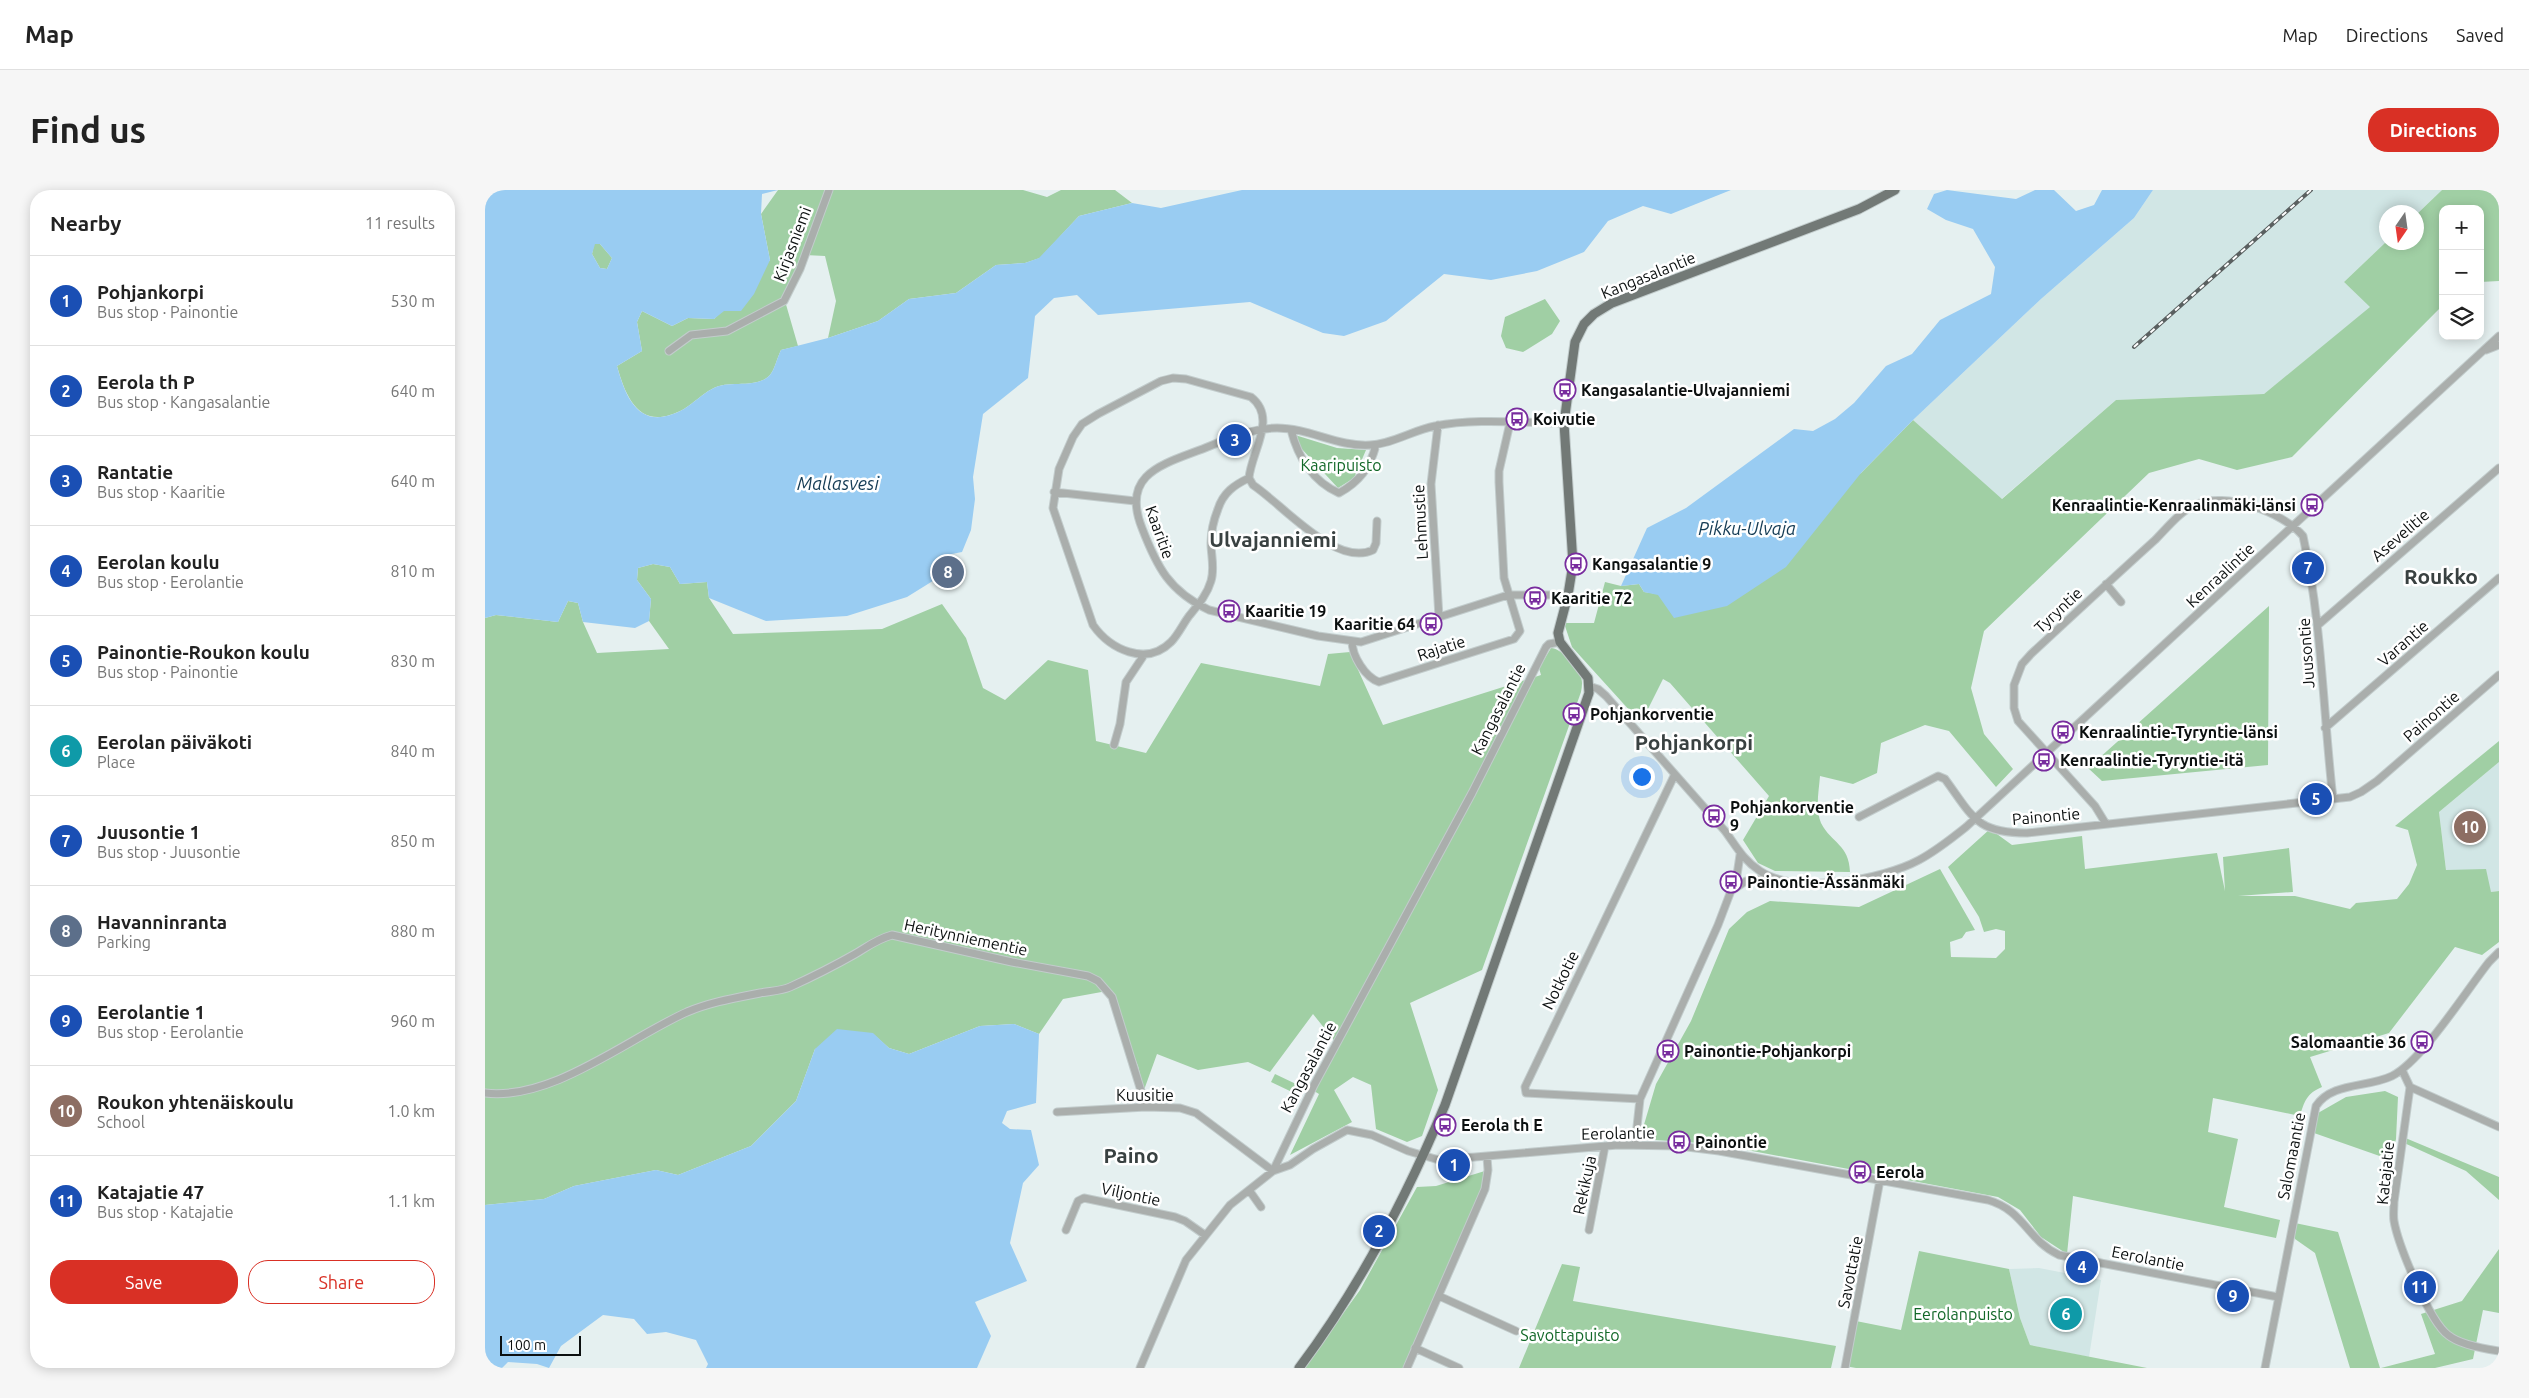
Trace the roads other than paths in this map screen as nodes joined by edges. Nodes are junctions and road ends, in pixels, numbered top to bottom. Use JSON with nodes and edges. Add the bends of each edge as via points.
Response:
{"nodes":[{"id":1,"x":829,"y":190,"type":"edge"},
{"id":2,"x":1895,"y":190,"type":"edge"},
{"id":3,"x":2499,"y":336,"type":"edge"},
{"id":4,"x":2499,"y":345,"type":"edge"},
{"id":5,"x":669,"y":351,"type":"dead end"},
{"id":6,"x":2483,"y":352,"type":"junction"},
{"id":7,"x":1510,"y":423,"type":"junction"},
{"id":8,"x":1564,"y":423,"type":"junction"},
{"id":9,"x":1438,"y":425,"type":"junction"},
{"id":10,"x":1263,"y":428,"type":"junction"},
{"id":11,"x":1291,"y":430,"type":"junction"},
{"id":12,"x":1376,"y":445,"type":"junction"},
{"id":13,"x":2499,"y":468,"type":"edge"},
{"id":14,"x":1249,"y":478,"type":"junction"},
{"id":15,"x":1054,"y":492,"type":"junction"},
{"id":16,"x":1135,"y":501,"type":"junction"},
{"id":17,"x":2280,"y":516,"type":"joint"},
{"id":18,"x":1377,"y":521,"type":"dead end"},
{"id":19,"x":2294,"y":526,"type":"junction"},
{"id":20,"x":2499,"y":578,"type":"edge"},
{"id":21,"x":2106,"y":584,"type":"junction"},
{"id":22,"x":1508,"y":595,"type":"junction"},
{"id":23,"x":1568,"y":595,"type":"junction"},
{"id":24,"x":2121,"y":602,"type":"dead end"},
{"id":25,"x":1198,"y":605,"type":"junction"},
{"id":26,"x":1439,"y":617,"type":"junction"},
{"id":27,"x":2319,"y":624,"type":"junction"},
{"id":28,"x":1352,"y":641,"type":"junction"},
{"id":29,"x":1560,"y":642,"type":"junction"},
{"id":30,"x":1144,"y":655,"type":"junction"},
{"id":31,"x":2499,"y":675,"type":"edge"},
{"id":32,"x":1589,"y":686,"type":"junction"},
{"id":33,"x":2325,"y":728,"type":"junction"},
{"id":34,"x":1114,"y":745,"type":"dead end"},
{"id":35,"x":2047,"y":752,"type":"junction"},
{"id":36,"x":1674,"y":776,"type":"junction"},
{"id":37,"x":2333,"y":799,"type":"junction"},
{"id":38,"x":1859,"y":817,"type":"dead end"},
{"id":39,"x":1975,"y":819,"type":"junction"},
{"id":40,"x":2106,"y":824,"type":"junction"},
{"id":41,"x":1740,"y":855,"type":"junction"},
{"id":42,"x":1772,"y":878,"type":"junction"},
{"id":43,"x":1731,"y":892,"type":"junction"},
{"id":44,"x":2499,"y":952,"type":"edge"},
{"id":45,"x":2402,"y":1070,"type":"junction"},
{"id":46,"x":2410,"y":1087,"type":"junction"},
{"id":47,"x":485,"y":1093,"type":"edge"},
{"id":48,"x":1640,"y":1099,"type":"junction"},
{"id":49,"x":1146,"y":1107,"type":"junction"},
{"id":50,"x":1057,"y":1112,"type":"dead end"},
{"id":51,"x":2499,"y":1127,"type":"edge"},
{"id":52,"x":1635,"y":1145,"type":"junction"},
{"id":53,"x":1605,"y":1146,"type":"junction"},
{"id":54,"x":1423,"y":1156,"type":"junction"},
{"id":55,"x":1487,"y":1157,"type":"junction"},
{"id":56,"x":1273,"y":1171,"type":"junction"},
{"id":57,"x":1880,"y":1180,"type":"junction"},
{"id":58,"x":1249,"y":1190,"type":"junction"},
{"id":59,"x":1261,"y":1206,"type":"dead end"},
{"id":60,"x":1066,"y":1230,"type":"dead end"},
{"id":61,"x":1589,"y":1230,"type":"dead end"},
{"id":62,"x":1205,"y":1235,"type":"junction"},
{"id":63,"x":1439,"y":1296,"type":"junction"},
{"id":64,"x":2278,"y":1297,"type":"junction"},
{"id":65,"x":1516,"y":1331,"type":"dead end"},
{"id":66,"x":1415,"y":1348,"type":"junction"},
{"id":67,"x":2499,"y":1351,"type":"edge"},
{"id":68,"x":1140,"y":1368,"type":"edge"},
{"id":69,"x":1299,"y":1368,"type":"edge"},
{"id":70,"x":1407,"y":1368,"type":"edge"},
{"id":71,"x":1459,"y":1368,"type":"edge"},
{"id":72,"x":1845,"y":1368,"type":"edge"},
{"id":73,"x":2265,"y":1368,"type":"edge"}],
"edges":[{"from":1,"to":5,"type":"street","name":"Kirjasniemi","via":[[785,301],[727,331],[691,335]]},
{"from":2,"to":8,"type":"main road","name":"Kangasalantie","via":[[1859,209],[1612,303],[1594,314],[1584,324],[1575,342]]},
{"from":3,"to":6,"type":"street","name":"Kenraalintie"},
{"from":4,"to":6,"type":"street","name":"Kenraalintie"},
{"from":6,"to":19,"type":"street","name":"Kenraalintie"},
{"from":7,"to":8,"type":"street","name":"Kaaritie"},
{"from":7,"to":9,"type":"street","name":"Kaaritie"},
{"from":7,"to":22,"type":"street","via":[[1499,471],[1504,578]]},
{"from":8,"to":23,"type":"main road","name":"Kangasalantie","via":[[1573,564]]},
{"from":9,"to":12,"type":"street","name":"Kaaritie"},
{"from":9,"to":26,"type":"street","name":"Lehmustie","via":[[1431,484]]},
{"from":10,"to":11,"type":"street","name":"Kaaritie"},
{"from":10,"to":14,"type":"street"},
{"from":10,"to":15,"type":"street","via":[[1259,404],[1251,397],[1186,379],[1161,381],[1082,424],[1059,470]]},
{"from":10,"to":16,"type":"street","name":"Kaaritie","via":[[1169,460],[1144,479]]},
{"from":11,"to":12,"type":"street","name":"Kaaritie","via":[[1361,446]]},
{"from":11,"to":12,"type":"street","via":[[1300,454],[1314,475],[1321,484],[1339,493],[1356,484],[1364,474]]},
{"from":13,"to":27,"type":"street","name":"Asevelitie"},
{"from":14,"to":18,"type":"street","via":[[1253,485],[1329,546],[1342,551],[1356,554],[1373,550]]},
{"from":14,"to":25,"type":"street","via":[[1235,485],[1223,497],[1217,510],[1211,542],[1213,568],[1204,597]]},
{"from":15,"to":16,"type":"street"},
{"from":15,"to":30,"type":"street","via":[[1053,508],[1093,625],[1102,637],[1125,651]]},
{"from":16,"to":25,"type":"street","name":"Kaaritie","via":[[1159,570]]},
{"from":17,"to":19,"type":"street","name":"Juusontie"},
{"from":17,"to":21,"type":"street","name":"Tyryntie","via":[[2221,500],[2193,505]]},
{"from":19,"to":27,"type":"street","name":"Juusontie","via":[[2303,536]]},
{"from":19,"to":35,"type":"street","name":"Kenraalintie"},
{"from":20,"to":33,"type":"street","name":"Varantie"},
{"from":21,"to":24,"type":"street"},
{"from":21,"to":35,"type":"street","name":"Tyryntie","via":[[2031,654],[2017,673],[2013,695],[2018,721]]},
{"from":22,"to":23,"type":"street","name":"Kaaritie"},
{"from":22,"to":26,"type":"street","name":"Kaaritie"},
{"from":22,"to":28,"type":"street","name":"Rajatie","via":[[1520,631],[1514,639],[1379,682],[1373,680],[1353,652]]},
{"from":23,"to":29,"type":"main road","name":"Kangasalantie","via":[[1558,633]]},
{"from":25,"to":28,"type":"street","name":"Kaaritie"},
{"from":25,"to":30,"type":"street","via":[[1172,641]]},
{"from":26,"to":28,"type":"street","name":"Kaaritie","via":[[1369,640]]},
{"from":27,"to":33,"type":"street","name":"Juusontie"},
{"from":29,"to":32,"type":"main road","via":[[1588,678]]},
{"from":29,"to":56,"type":"street","name":"Kangasalantie","via":[[1546,647],[1472,793],[1314,1086]]},
{"from":30,"to":34,"type":"street","via":[[1126,682],[1122,694],[1121,724]]},
{"from":31,"to":37,"type":"street","name":"Painontie","via":[[2377,781],[2361,792]]},
{"from":32,"to":36,"type":"street","via":[[1606,696]]},
{"from":32,"to":54,"type":"main road","via":[[1586,704],[1445,1105]]},
{"from":33,"to":37,"type":"street","name":"Juusontie"},
{"from":35,"to":39,"type":"street","name":"Kenraalintie"},
{"from":35,"to":40,"type":"street","name":"Tyryntie","via":[[2095,806]]},
{"from":36,"to":41,"type":"street","via":[[1725,831]]},
{"from":36,"to":48,"type":"street","name":"Notkotie","via":[[1525,1087],[1526,1093]]},
{"from":37,"to":40,"type":"street","name":"Painontie"},
{"from":38,"to":39,"type":"street","via":[[1937,776],[1945,779]]},
{"from":39,"to":40,"type":"street","name":"Painontie","via":[[2004,833]]},
{"from":39,"to":42,"type":"street","via":[[1917,861],[1887,872],[1826,883]]},
{"from":41,"to":42,"type":"street"},
{"from":41,"to":43,"type":"street"},
{"from":42,"to":43,"type":"street","via":[[1746,881]]},
{"from":43,"to":48,"type":"street"},
{"from":44,"to":45,"type":"street","name":"Salomaantie","via":[[2420,1053]]},
{"from":45,"to":46,"type":"street"},
{"from":45,"to":64,"type":"street","name":"Salomaantie","via":[[2383,1080],[2327,1094],[2316,1106]]},
{"from":46,"to":51,"type":"street"},
{"from":46,"to":67,"type":"street","name":"Katajatie","via":[[2394,1202],[2394,1221],[2400,1241],[2429,1311],[2448,1335]]},
{"from":47,"to":49,"type":"street","name":"Heritynniementie","via":[[526,1091],[560,1080],[688,1012],[714,1001],[788,988],[892,935],[1088,976],[1098,981],[1113,997]]},
{"from":48,"to":52,"type":"street"},
{"from":49,"to":50,"type":"street","name":"Kuusitie"},
{"from":49,"to":56,"type":"street","name":"Kuusitie","via":[[1180,1108],[1197,1113]]},
{"from":52,"to":53,"type":"street","name":"Eerolantie"},
{"from":52,"to":57,"type":"street","name":"Eerolantie","via":[[1716,1150]]},
{"from":53,"to":55,"type":"street","name":"Eerolantie"},
{"from":53,"to":61,"type":"street","name":"Rekikuja"},
{"from":54,"to":55,"type":"street","via":[[1439,1160]]},
{"from":54,"to":56,"type":"street","via":[[1372,1135],[1347,1130],[1290,1165]]},
{"from":54,"to":69,"type":"main road","via":[[1369,1263]]},
{"from":55,"to":63,"type":"street","via":[[1489,1170],[1485,1189]]},
{"from":56,"to":58,"type":"street","name":"Kangasalantie"},
{"from":57,"to":64,"type":"street","name":"Eerolantie","via":[[2003,1205],[2014,1212],[2041,1245],[2059,1255]]},
{"from":57,"to":72,"type":"street","name":"Savottatie"},
{"from":58,"to":59,"type":"street"},
{"from":58,"to":62,"type":"street","name":"Kangasalantie","via":[[1230,1205]]},
{"from":60,"to":62,"type":"street","name":"Viljontie","via":[[1078,1201],[1084,1198],[1175,1217]]},
{"from":62,"to":68,"type":"street","name":"Kangasalantie","via":[[1186,1260]]},
{"from":63,"to":65,"type":"street"},
{"from":63,"to":66,"type":"street"},
{"from":64,"to":73,"type":"street","name":"Salomaantie"},
{"from":66,"to":70,"type":"street"},
{"from":66,"to":71,"type":"street"}]}
